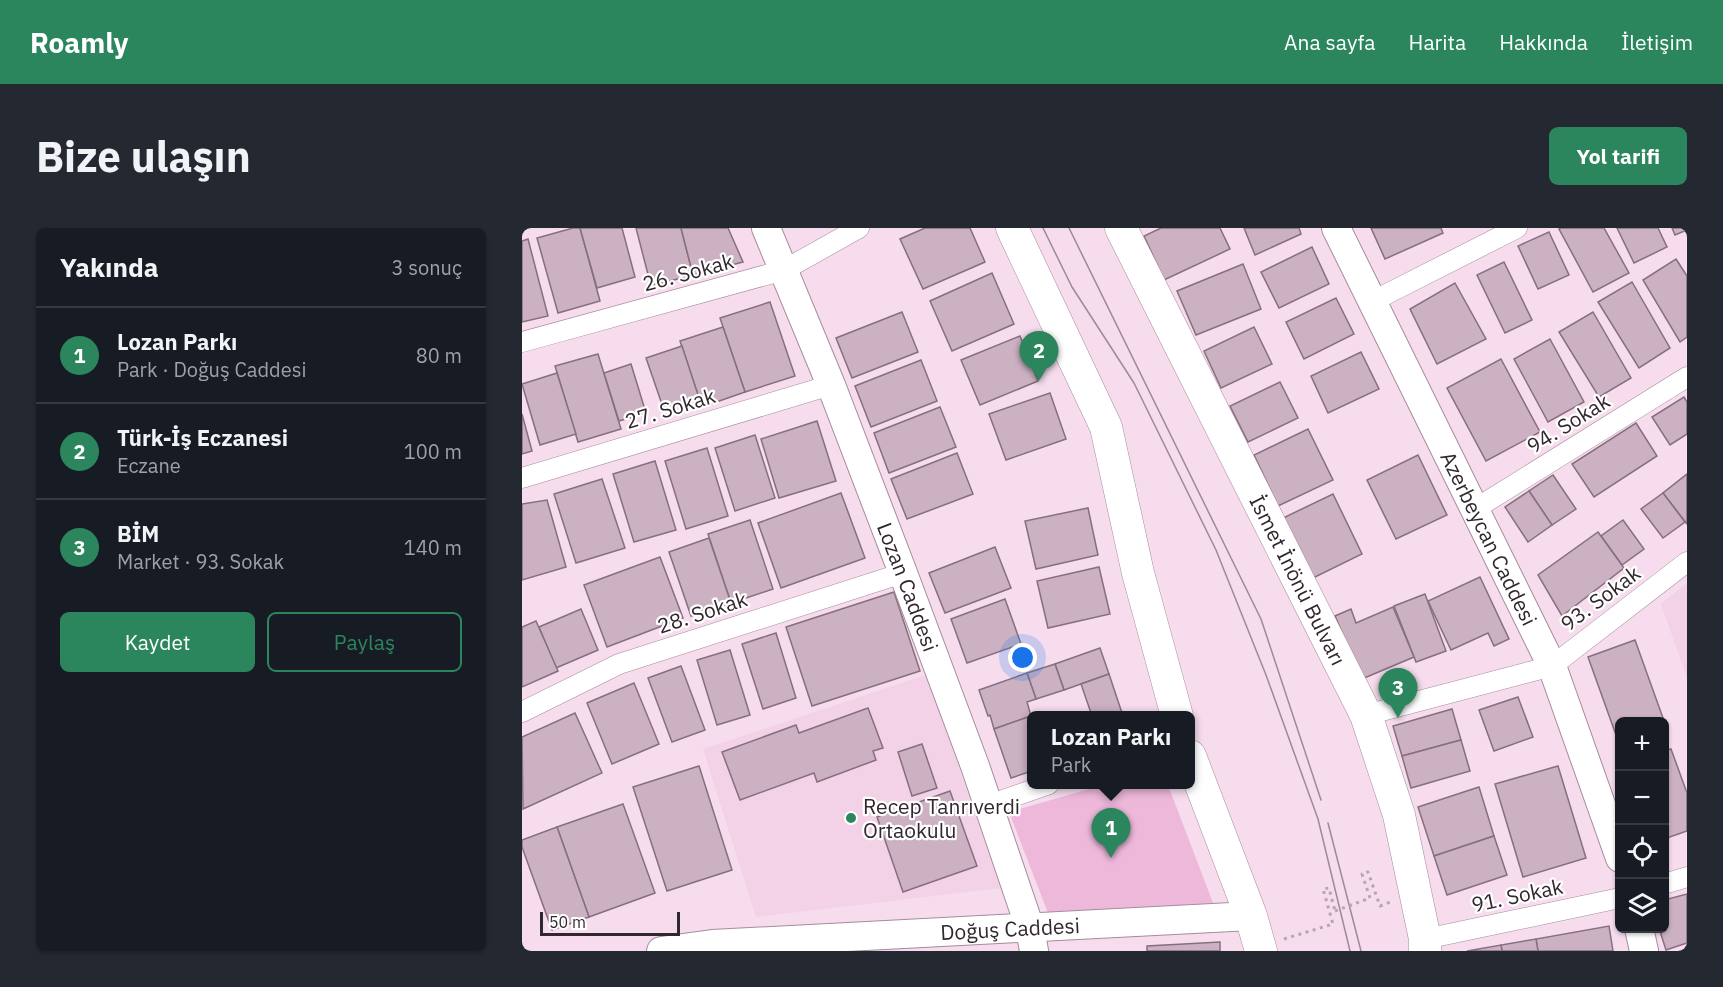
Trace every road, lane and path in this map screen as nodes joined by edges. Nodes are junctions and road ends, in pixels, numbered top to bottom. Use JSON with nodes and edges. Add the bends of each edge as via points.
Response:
{"nodes":[{"id":1,"x":766,"y":228,"type":"edge"},
{"id":2,"x":859,"y":228,"type":"edge"},
{"id":3,"x":1012,"y":228,"type":"edge"},
{"id":4,"x":1121,"y":228,"type":"edge"},
{"id":5,"x":1336,"y":228,"type":"edge"},
{"id":6,"x":1517,"y":228,"type":"edge"},
{"id":7,"x":784,"y":270,"type":"junction"},
{"id":8,"x":1373,"y":301,"type":"junction"},
{"id":9,"x":522,"y":342,"type":"edge"},
{"id":10,"x":1687,"y":377,"type":"edge"},
{"id":11,"x":831,"y":385,"type":"junction"},
{"id":12,"x":522,"y":478,"type":"edge"},
{"id":13,"x":1475,"y":509,"type":"junction"},
{"id":14,"x":1687,"y":562,"type":"edge"},
{"id":15,"x":903,"y":573,"type":"junction"},
{"id":16,"x":1552,"y":666,"type":"junction"},
{"id":17,"x":1177,"y":711,"type":"edge"},
{"id":18,"x":522,"y":712,"type":"edge"},
{"id":19,"x":1366,"y":715,"type":"junction"},
{"id":20,"x":1195,"y":767,"type":"edge"},
{"id":21,"x":1035,"y":789,"type":"edge"},
{"id":22,"x":989,"y":806,"type":"junction"},
{"id":23,"x":1615,"y":844,"type":"edge"},
{"id":24,"x":1687,"y":877,"type":"edge"},
{"id":25,"x":1669,"y":883,"type":"edge"},
{"id":26,"x":1615,"y":899,"type":"edge"},
{"id":27,"x":1380,"y":906,"type":"dead end"},
{"id":28,"x":1251,"y":916,"type":"junction"},
{"id":29,"x":1640,"y":933,"type":"edge"},
{"id":30,"x":1032,"y":940,"type":"edge"},
{"id":31,"x":1425,"y":945,"type":"edge"},
{"id":32,"x":712,"y":948,"type":"edge"},
{"id":33,"x":1261,"y":949,"type":"edge"},
{"id":34,"x":661,"y":951,"type":"edge"},
{"id":35,"x":1644,"y":951,"type":"edge"}],
"edges":[{"from":1,"to":7,"type":"main road","name":"Lozan Caddesi"},
{"from":2,"to":7,"type":"street","name":"26. Sokak"},
{"from":3,"to":17,"type":"main road","via":[[1106,427],[1138,573]]},
{"from":4,"to":19,"type":"main road","name":"İsmet İnönü Bulvarı"},
{"from":5,"to":8,"type":"main road","name":"Azerbeycan Caddesi"},
{"from":6,"to":8,"type":"street"},
{"from":7,"to":9,"type":"street","name":"26. Sokak"},
{"from":7,"to":11,"type":"main road","name":"Lozan Caddesi"},
{"from":8,"to":13,"type":"main road","name":"Azerbeycan Caddesi"},
{"from":10,"to":13,"type":"street","name":"94. Sokak"},
{"from":11,"to":12,"type":"street","name":"27. Sokak"},
{"from":11,"to":15,"type":"main road","name":"Lozan Caddesi"},
{"from":13,"to":16,"type":"main road","name":"Azerbeycan Caddesi"},
{"from":14,"to":16,"type":"street","name":"93. Sokak"},
{"from":15,"to":18,"type":"street","name":"28. Sokak","via":[[619,664]]},
{"from":15,"to":22,"type":"main road","name":"Lozan Caddesi"},
{"from":16,"to":19,"type":"street","name":"93. Sokak"},
{"from":16,"to":23,"type":"main road","name":"Azerbeycan Caddesi"},
{"from":19,"to":31,"type":"main road","name":"İsmet İnönü Bulvarı","via":[[1399,815]]},
{"from":20,"to":28,"type":"main road"},
{"from":21,"to":22,"type":"street"},
{"from":22,"to":30,"type":"main road","name":"Lozan Caddesi"},
{"from":24,"to":25,"type":"street"},
{"from":26,"to":31,"type":"street","name":"91. Sokak"},
{"from":27,"to":33,"type":"path","bridge":true,"via":[[1368,872],[1362,874],[1370,898],[1335,911],[1329,888],[1323,889],[1333,924]]},
{"from":28,"to":30,"type":"main road","name":"Doğuş Caddesi"},
{"from":28,"to":33,"type":"main road"},
{"from":29,"to":35,"type":"main road"},
{"from":30,"to":32,"type":"main road","name":"Doğuş Caddesi"},
{"from":32,"to":34,"type":"main road","name":"Doğuş Caddesi"}]}
